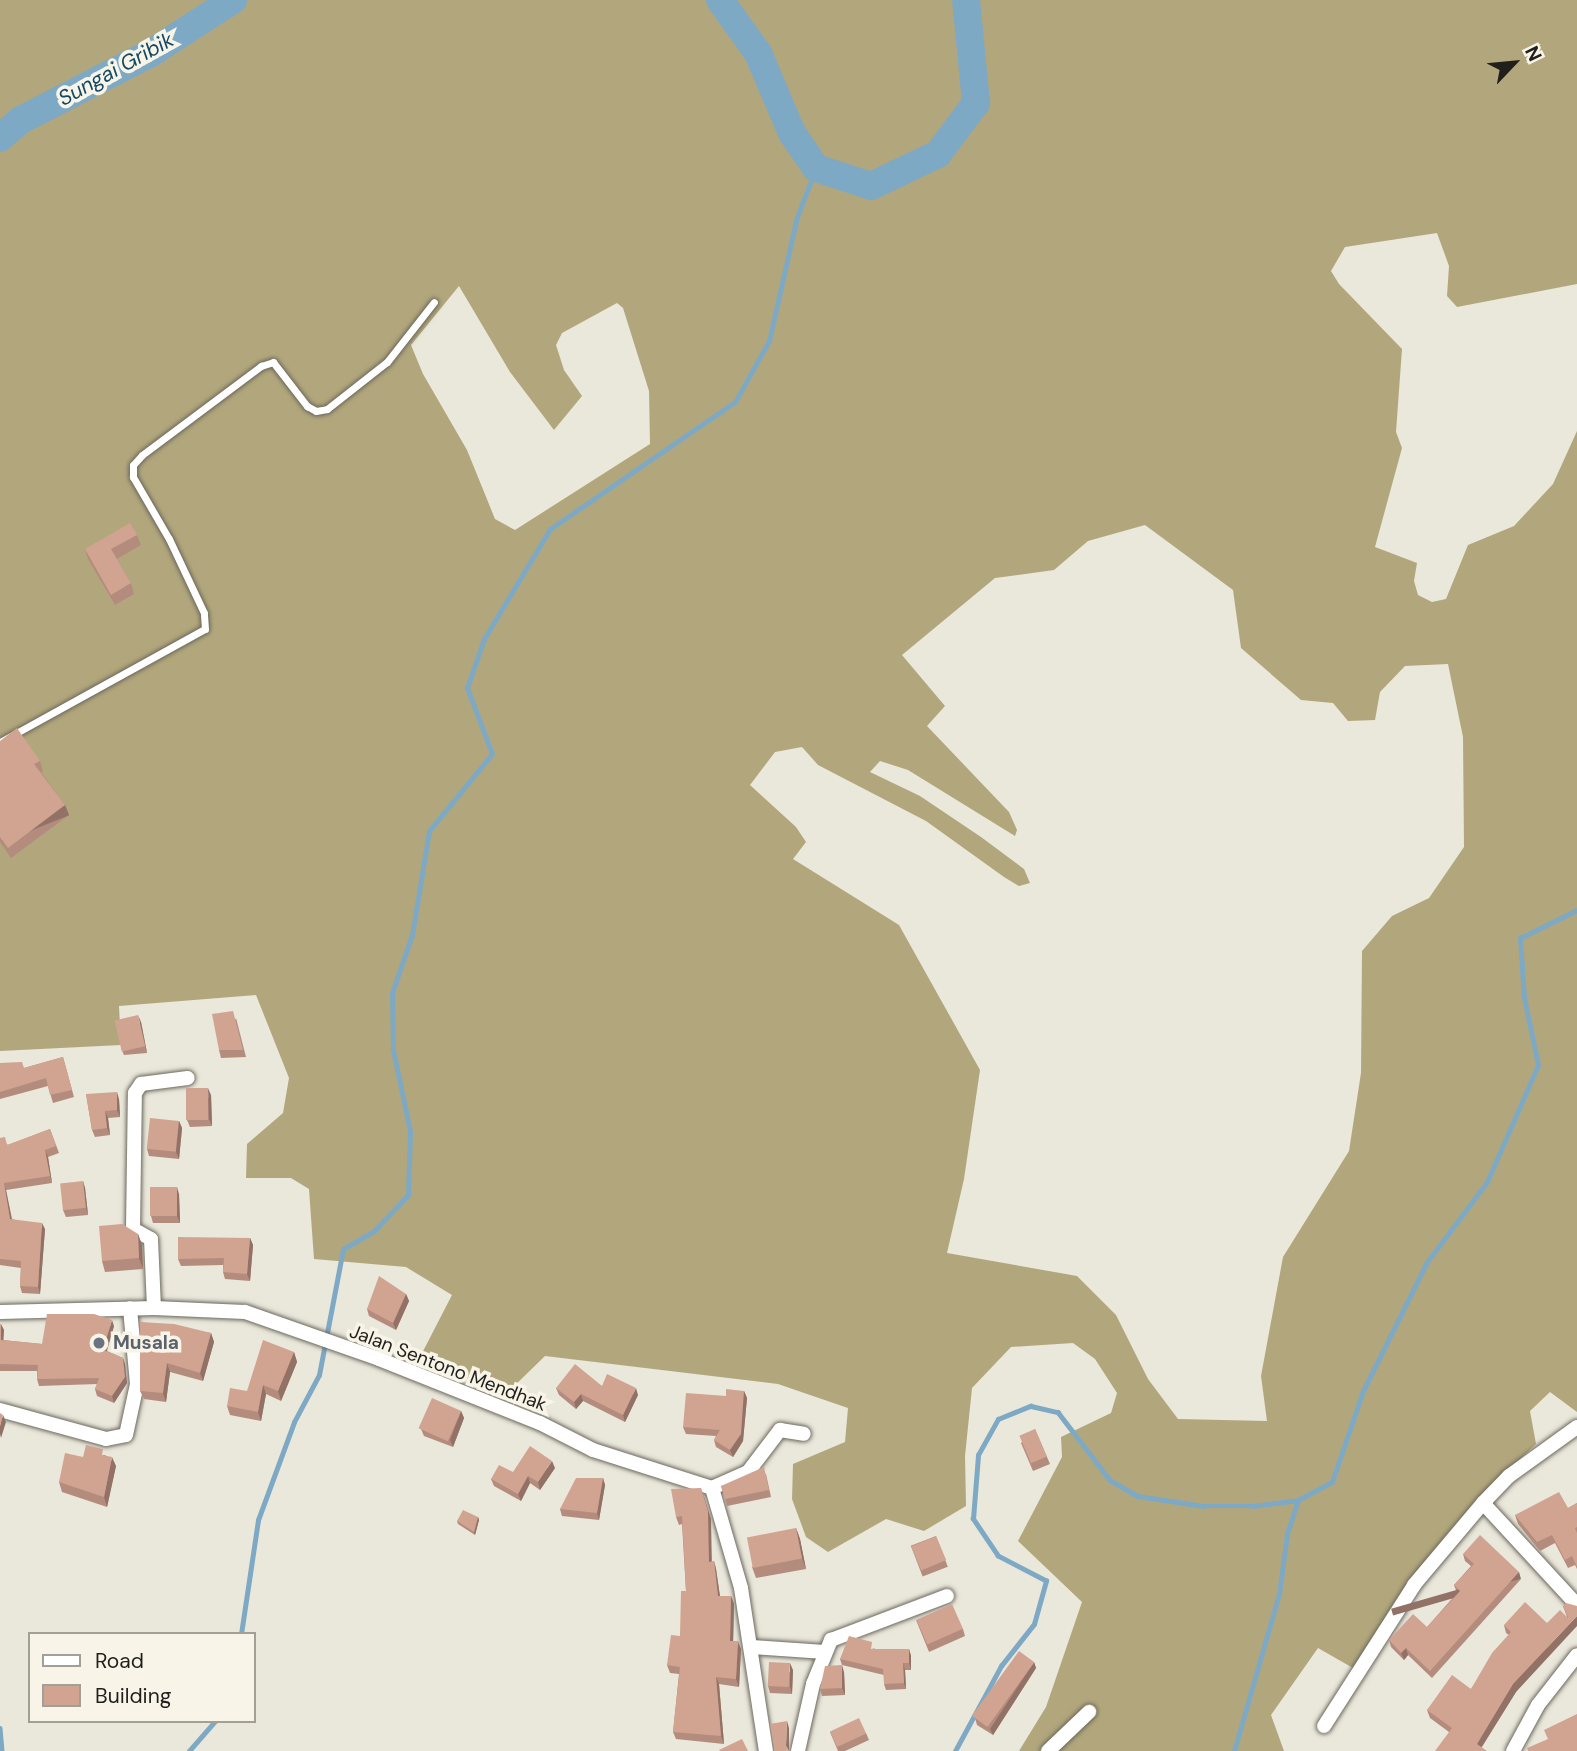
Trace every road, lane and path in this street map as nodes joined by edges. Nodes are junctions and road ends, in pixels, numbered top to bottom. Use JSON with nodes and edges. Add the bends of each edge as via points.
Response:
{"nodes":[{"id":1,"x":434,"y":302,"type":"dead end"},
{"id":2,"x":0,"y":742,"type":"edge"},
{"id":3,"x":188,"y":1079,"type":"dead end"},
{"id":4,"x":130,"y":1308,"type":"junction"},
{"id":5,"x":154,"y":1308,"type":"junction"},
{"id":6,"x":0,"y":1312,"type":"edge"},
{"id":7,"x":0,"y":1410,"type":"edge"},
{"id":8,"x":1577,"y":1427,"type":"edge"},
{"id":9,"x":804,"y":1434,"type":"dead end"},
{"id":10,"x":712,"y":1488,"type":"junction"},
{"id":11,"x":1483,"y":1503,"type":"junction"},
{"id":12,"x":947,"y":1596,"type":"dead end"},
{"id":13,"x":1577,"y":1605,"type":"edge"},
{"id":14,"x":752,"y":1647,"type":"junction"},
{"id":15,"x":825,"y":1652,"type":"junction"},
{"id":16,"x":1577,"y":1655,"type":"edge"},
{"id":17,"x":1089,"y":1712,"type":"dead end"},
{"id":18,"x":1324,"y":1726,"type":"dead end"},
{"id":19,"x":766,"y":1751,"type":"edge"},
{"id":20,"x":798,"y":1751,"type":"edge"},
{"id":21,"x":1048,"y":1751,"type":"edge"},
{"id":22,"x":1513,"y":1751,"type":"edge"}],
"edges":[{"from":1,"to":2,"type":"lane","via":[[387,362],[327,408],[316,411],[307,406],[273,362],[261,366],[142,455],[133,465],[133,477],[204,613],[205,629]]},
{"from":3,"to":5,"type":"street","via":[[141,1084],[135,1093],[133,1229],[150,1239]]},
{"from":4,"to":5,"type":"street","name":"Jalan Sentono Mendhak"},
{"from":4,"to":6,"type":"street","name":"Jalan Sentono Mendhak"},
{"from":4,"to":7,"type":"street","via":[[137,1384],[126,1435],[106,1439]]},
{"from":5,"to":10,"type":"street","name":"Jalan Sentono Mendhak","via":[[245,1312],[540,1423],[593,1450]]},
{"from":8,"to":11,"type":"street","via":[[1509,1476]]},
{"from":9,"to":10,"type":"street","via":[[780,1430],[748,1472]]},
{"from":10,"to":14,"type":"street","via":[[741,1588]]},
{"from":11,"to":13,"type":"street"},
{"from":11,"to":18,"type":"street","via":[[1414,1585]]},
{"from":12,"to":15,"type":"street","via":[[831,1640]]},
{"from":14,"to":15,"type":"street"},
{"from":14,"to":19,"type":"street"},
{"from":15,"to":20,"type":"street"},
{"from":16,"to":22,"type":"street","via":[[1538,1705]]},
{"from":17,"to":21,"type":"street"}]}
